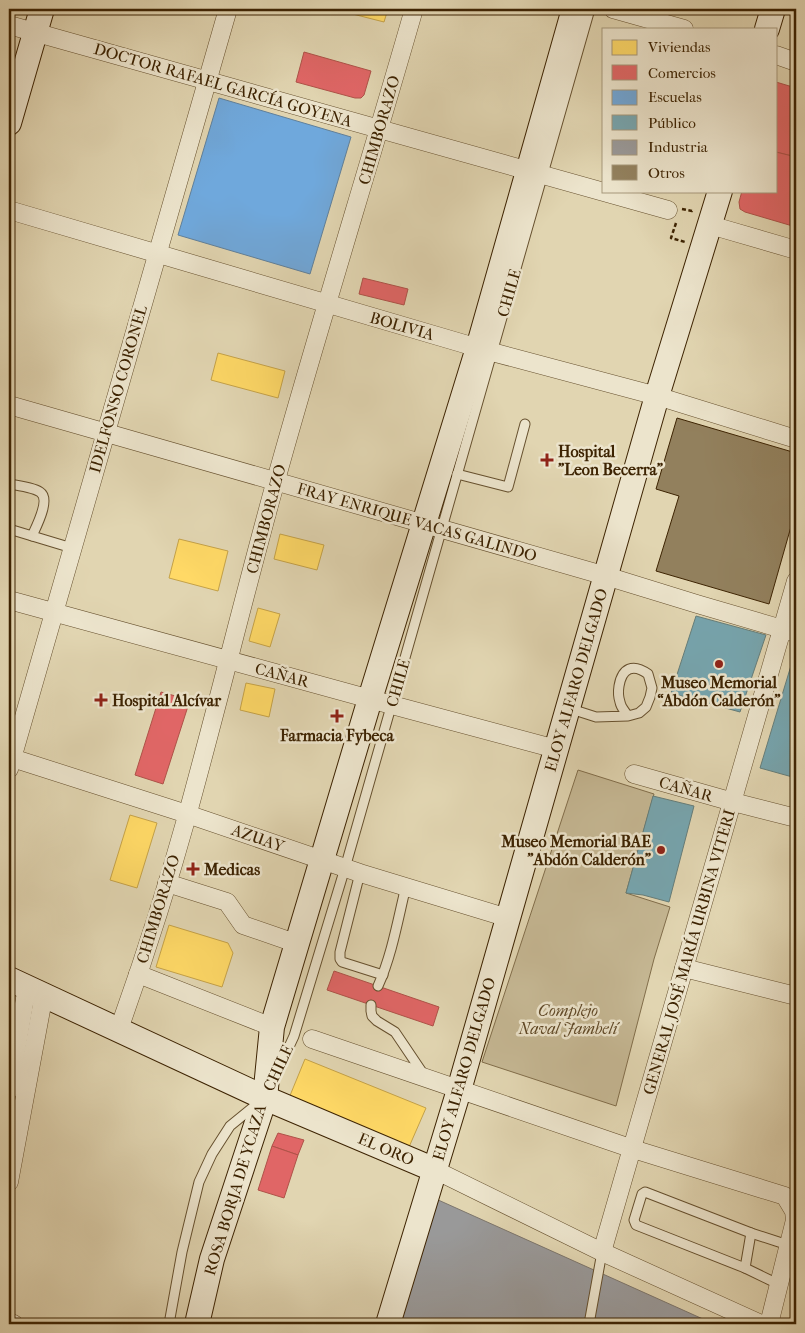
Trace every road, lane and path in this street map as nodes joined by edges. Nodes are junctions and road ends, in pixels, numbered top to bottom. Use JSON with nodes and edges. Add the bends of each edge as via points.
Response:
{"nodes":[{"id":1,"x":42,"y":9,"type":"edge"},
{"id":2,"x":228,"y":9,"type":"edge"},
{"id":3,"x":414,"y":9,"type":"edge"},
{"id":4,"x":574,"y":9,"type":"edge"},
{"id":5,"x":590,"y":9,"type":"edge"},
{"id":6,"x":613,"y":9,"type":"edge"},
{"id":7,"x":764,"y":9,"type":"edge"},
{"id":8,"x":772,"y":9,"type":"edge"},
{"id":9,"x":9,"y":25,"type":"edge"},
{"id":10,"x":680,"y":28,"type":"edge"},
{"id":11,"x":760,"y":28,"type":"edge"},
{"id":12,"x":767,"y":28,"type":"edge"},
{"id":13,"x":35,"y":32,"type":"junction"},
{"id":14,"x":778,"y":56,"type":"edge"},
{"id":15,"x":796,"y":62,"type":"edge"},
{"id":16,"x":207,"y":81,"type":"junction"},
{"id":17,"x":9,"y":123,"type":"edge"},
{"id":18,"x":379,"y":129,"type":"junction"},
{"id":19,"x":535,"y":172,"type":"junction"},
{"id":20,"x":712,"y":192,"type":"edge"},
{"id":21,"x":720,"y":192,"type":"edge"},
{"id":22,"x":694,"y":205,"type":"dead end"},
{"id":23,"x":9,"y":210,"type":"edge"},
{"id":24,"x":675,"y":215,"type":"junction"},
{"id":25,"x":710,"y":225,"type":"junction"},
{"id":26,"x":696,"y":245,"type":"junction"},
{"id":27,"x":796,"y":250,"type":"edge"},
{"id":28,"x":157,"y":254,"type":"junction"},
{"id":29,"x":326,"y":303,"type":"junction"},
{"id":30,"x":485,"y":350,"type":"junction"},
{"id":31,"x":654,"y":396,"type":"junction"},
{"id":32,"x":9,"y":405,"type":"edge"},
{"id":33,"x":525,"y":424,"type":"dead end"},
{"id":34,"x":106,"y":433,"type":"junction"},
{"id":35,"x":796,"y":439,"type":"edge"},
{"id":36,"x":457,"y":474,"type":"junction"},
{"id":37,"x":275,"y":482,"type":"junction"},
{"id":38,"x":9,"y":484,"type":"edge"},
{"id":39,"x":610,"y":526,"type":"dead end"},
{"id":40,"x":432,"y":527,"type":"junction"},
{"id":41,"x":9,"y":529,"type":"edge"},
{"id":42,"x":32,"y":536,"type":"junction"},
{"id":43,"x":72,"y":548,"type":"junction"},
{"id":44,"x":598,"y":574,"type":"junction"},
{"id":45,"x":796,"y":581,"type":"edge"},
{"id":46,"x":9,"y":600,"type":"edge"},
{"id":47,"x":54,"y":613,"type":"junction"},
{"id":48,"x":789,"y":631,"type":"edge"},
{"id":49,"x":228,"y":660,"type":"junction"},
{"id":50,"x":381,"y":702,"type":"junction"},
{"id":51,"x":568,"y":708,"type":"junction"},
{"id":52,"x":628,"y":716,"type":"junction"},
{"id":53,"x":549,"y":746,"type":"junction"},
{"id":54,"x":10,"y":762,"type":"edge"},
{"id":55,"x":634,"y":774,"type":"dead end"},
{"id":56,"x":732,"y":802,"type":"junction"},
{"id":57,"x":187,"y":814,"type":"junction"},
{"id":58,"x":796,"y":818,"type":"edge"},
{"id":59,"x":322,"y":860,"type":"junction"},
{"id":60,"x":353,"y":871,"type":"junction"},
{"id":61,"x":167,"y":883,"type":"junction"},
{"id":62,"x":406,"y":886,"type":"junction"},
{"id":63,"x":501,"y":916,"type":"junction"},
{"id":64,"x":298,"y":944,"type":"junction"},
{"id":65,"x":684,"y":968,"type":"junction"},
{"id":66,"x":138,"y":974,"type":"junction"},
{"id":67,"x":383,"y":975,"type":"junction"},
{"id":68,"x":378,"y":986,"type":"dead end"},
{"id":69,"x":27,"y":987,"type":"edge"},
{"id":70,"x":796,"y":996,"type":"edge"},
{"id":71,"x":371,"y":1005,"type":"dead end"},
{"id":72,"x":272,"y":1027,"type":"junction"},
{"id":73,"x":119,"y":1029,"type":"junction"},
{"id":74,"x":312,"y":1039,"type":"dead end"},
{"id":75,"x":427,"y":1080,"type":"junction"},
{"id":76,"x":9,"y":1090,"type":"edge"},
{"id":77,"x":451,"y":1091,"type":"junction"},
{"id":78,"x":265,"y":1098,"type":"junction"},
{"id":79,"x":12,"y":1146,"type":"edge"},
{"id":80,"x":632,"y":1149,"type":"junction"},
{"id":81,"x":431,"y":1168,"type":"junction"},
{"id":82,"x":9,"y":1182,"type":"edge"},
{"id":83,"x":795,"y":1220,"type":"edge"},
{"id":84,"x":751,"y":1234,"type":"junction"},
{"id":85,"x":788,"y":1245,"type":"junction"},
{"id":86,"x":602,"y":1252,"type":"junction"},
{"id":87,"x":745,"y":1268,"type":"junction"},
{"id":88,"x":778,"y":1284,"type":"junction"},
{"id":89,"x":390,"y":1287,"type":"dead end"},
{"id":90,"x":9,"y":1322,"type":"edge"},
{"id":91,"x":14,"y":1324,"type":"edge"},
{"id":92,"x":169,"y":1324,"type":"edge"},
{"id":93,"x":197,"y":1324,"type":"edge"},
{"id":94,"x":388,"y":1324,"type":"edge"},
{"id":95,"x":589,"y":1324,"type":"edge"},
{"id":96,"x":762,"y":1324,"type":"edge"},
{"id":97,"x":768,"y":1324,"type":"edge"}],
"edges":[{"from":1,"to":13,"type":"main road"},
{"from":2,"to":16,"type":"street","name":"IDELFONSO CORONEL"},
{"from":3,"to":18,"type":"street","name":"CHIMBORAZO"},
{"from":4,"to":19,"type":"main road","name":"CHILE"},
{"from":5,"to":19,"type":"lane","name":"CHILE"},
{"from":6,"to":10,"type":"street"},
{"from":7,"to":11,"type":"lane"},
{"from":8,"to":12,"type":"main road"},
{"from":9,"to":13,"type":"street","name":"DOCTOR RAFAEL GARCÍA GOYENA"},
{"from":13,"to":16,"type":"street","name":"DOCTOR RAFAEL GARCÍA GOYENA"},
{"from":13,"to":17,"type":"main road"},
{"from":14,"to":15,"type":"street"},
{"from":16,"to":18,"type":"street","name":"DOCTOR RAFAEL GARCÍA GOYENA"},
{"from":16,"to":28,"type":"street","name":"IDELFONSO CORONEL"},
{"from":18,"to":19,"type":"street","name":"DOCTOR RAFAEL GARCÍA GOYENA"},
{"from":18,"to":29,"type":"street","name":"CHIMBORAZO"},
{"from":19,"to":24,"type":"street","name":"DOCTOR RAFAEL GARCÍA GOYENA"},
{"from":19,"to":30,"type":"main road","name":"CHILE"},
{"from":20,"to":26,"type":"lane","name":"ELOY ALFARO DELGADO"},
{"from":21,"to":25,"type":"main road","name":"ELOY ALFARO DELGADO"},
{"from":22,"to":24,"type":"path","via":[[692,212],[680,208]]},
{"from":23,"to":28,"type":"street","name":"BOLIVIA"},
{"from":24,"to":26,"type":"path","via":[[671,238]]},
{"from":25,"to":27,"type":"street"},
{"from":25,"to":31,"type":"main road","name":"ELOY ALFARO DELGADO"},
{"from":26,"to":31,"type":"lane","name":"ELOY ALFARO DELGADO"},
{"from":28,"to":29,"type":"street","name":"BOLIVIA"},
{"from":28,"to":34,"type":"street","name":"IDELFONSO CORONEL"},
{"from":29,"to":30,"type":"street","name":"BOLIVIA"},
{"from":29,"to":37,"type":"street","name":"CHIMBORAZO"},
{"from":30,"to":31,"type":"street","name":"BOLIVIA"},
{"from":30,"to":36,"type":"lane","name":"CHILE"},
{"from":30,"to":40,"type":"main road","name":"CHILE"},
{"from":31,"to":35,"type":"street","name":"BOLIVIA"},
{"from":31,"to":39,"type":"lane","name":"ELOY ALFARO DELGADO"},
{"from":31,"to":44,"type":"main road","name":"ELOY ALFARO DELGADO"},
{"from":32,"to":34,"type":"street","name":"FRAY ENRIQUE VACAS GALINDO"},
{"from":33,"to":36,"type":"lane","via":[[508,487]]},
{"from":34,"to":37,"type":"street","name":"FRAY ENRIQUE VACAS GALINDO"},
{"from":34,"to":43,"type":"street","name":"IDELFONSO CORONEL"},
{"from":36,"to":40,"type":"lane","name":"CHILE"},
{"from":37,"to":40,"type":"street","name":"FRAY ENRIQUE VACAS GALINDO"},
{"from":37,"to":49,"type":"street","name":"CHIMBORAZO"},
{"from":38,"to":42,"type":"lane","via":[[39,491],[44,496],[44,505]]},
{"from":40,"to":44,"type":"street","name":"FRAY ENRIQUE VACAS GALINDO"},
{"from":40,"to":50,"type":"main road","name":"CHILE"},
{"from":41,"to":42,"type":"lane"},
{"from":42,"to":43,"type":"lane"},
{"from":43,"to":47,"type":"street","name":"IDELFONSO CORONEL"},
{"from":44,"to":48,"type":"street","name":"FRAY ENRIQUE VACAS GALINDO"},
{"from":44,"to":51,"type":"main road","name":"ELOY ALFARO DELGADO"},
{"from":45,"to":48,"type":"street","name":"GENERAL JOSÉ MARÍA URBINA VITERI"},
{"from":46,"to":47,"type":"street","name":"CAÑAR"},
{"from":47,"to":49,"type":"street","name":"CAÑAR"},
{"from":47,"to":54,"type":"street","name":"IDELFONSO CORONEL"},
{"from":48,"to":56,"type":"street","name":"GENERAL JOSÉ MARÍA URBINA VITERI"},
{"from":49,"to":50,"type":"street","name":"CAÑAR"},
{"from":49,"to":57,"type":"street","name":"CHIMBORAZO"},
{"from":50,"to":53,"type":"street","name":"CAÑAR"},
{"from":50,"to":59,"type":"main road","name":"CHILE"},
{"from":50,"to":60,"type":"lane","name":"CHILE"},
{"from":51,"to":52,"type":"lane","via":[[596,717]]},
{"from":51,"to":53,"type":"main road","name":"ELOY ALFARO DELGADO"},
{"from":52,"to":52,"type":"lane","via":[[646,707],[652,688],[648,674],[631,668],[621,678],[618,695]]},
{"from":53,"to":63,"type":"main road","name":"ELOY ALFARO DELGADO"},
{"from":54,"to":57,"type":"street","name":"AZUAY"},
{"from":55,"to":56,"type":"street","name":"CAÑAR"},
{"from":56,"to":58,"type":"street","name":"CAÑAR"},
{"from":56,"to":65,"type":"street","name":"GENERAL JOSÉ MARÍA URBINA VITERI"},
{"from":57,"to":59,"type":"street","name":"AZUAY"},
{"from":57,"to":61,"type":"street","name":"CHIMBORAZO"},
{"from":59,"to":60,"type":"street","name":"AZUAY"},
{"from":59,"to":64,"type":"main road","name":"CHILE"},
{"from":60,"to":62,"type":"street","name":"AZUAY"},
{"from":60,"to":67,"type":"lane","via":[[340,959]]},
{"from":60,"to":78,"type":"lane","name":"CHILE","via":[[294,1036]]},
{"from":61,"to":64,"type":"street","via":[[226,902],[243,924]]},
{"from":61,"to":66,"type":"street","name":"CHIMBORAZO"},
{"from":62,"to":63,"type":"street","name":"AZUAY"},
{"from":62,"to":67,"type":"lane"},
{"from":63,"to":77,"type":"main road","name":"ELOY ALFARO DELGADO"},
{"from":64,"to":72,"type":"main road","name":"CHILE"},
{"from":65,"to":70,"type":"street"},
{"from":65,"to":80,"type":"street","name":"GENERAL JOSÉ MARÍA URBINA VITERI"},
{"from":66,"to":72,"type":"street"},
{"from":66,"to":73,"type":"street","name":"CHIMBORAZO"},
{"from":67,"to":68,"type":"lane"},
{"from":69,"to":73,"type":"main road","name":"EL ORO"},
{"from":69,"to":76,"type":"street"},
{"from":69,"to":79,"type":"street"},
{"from":71,"to":75,"type":"lane","via":[[372,1016],[395,1032]]},
{"from":72,"to":78,"type":"main road","name":"CHILE"},
{"from":73,"to":78,"type":"main road","name":"EL ORO"},
{"from":74,"to":75,"type":"street"},
{"from":75,"to":77,"type":"street"},
{"from":77,"to":80,"type":"street"},
{"from":77,"to":81,"type":"main road","name":"ELOY ALFARO DELGADO"},
{"from":78,"to":81,"type":"main road","name":"EL ORO"},
{"from":78,"to":92,"type":"lane","name":"ROSA BORJA DE YCAZA","via":[[230,1126],[199,1182]]},
{"from":78,"to":93,"type":"main road","name":"ROSA BORJA DE YCAZA","via":[[212,1259]]},
{"from":79,"to":82,"type":"street"},
{"from":80,"to":83,"type":"street","via":[[786,1196]]},
{"from":80,"to":86,"type":"street","name":"GENERAL JOSÉ MARÍA URBINA VITERI"},
{"from":81,"to":86,"type":"street","name":"EL ORO"},
{"from":81,"to":89,"type":"lane"},
{"from":81,"to":94,"type":"main road","name":"ELOY ALFARO DELGADO"},
{"from":83,"to":85,"type":"street"},
{"from":84,"to":85,"type":"lane"},
{"from":84,"to":87,"type":"lane"},
{"from":84,"to":87,"type":"lane","via":[[645,1192],[634,1220],[636,1225]]},
{"from":85,"to":88,"type":"street"},
{"from":86,"to":95,"type":"lane","name":"GENERAL JOSÉ MARÍA URBINA VITERI"},
{"from":86,"to":96,"type":"street","name":"EL ORO"},
{"from":87,"to":88,"type":"lane"},
{"from":88,"to":97,"type":"street"},
{"from":90,"to":91,"type":"street"}]}
